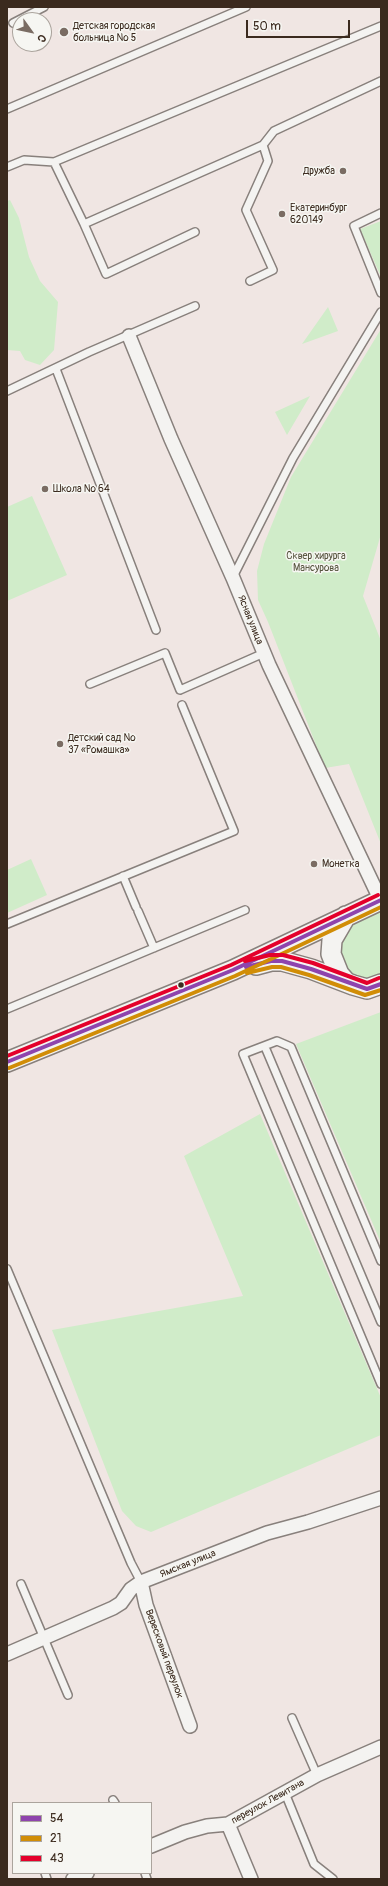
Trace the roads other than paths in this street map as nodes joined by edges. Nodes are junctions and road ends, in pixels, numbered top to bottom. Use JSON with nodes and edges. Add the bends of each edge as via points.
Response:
{"nodes":[{"id":1,"x":44,"y":7,"type":"edge"},
{"id":2,"x":246,"y":7,"type":"edge"},
{"id":3,"x":34,"y":12,"type":"edge"},
{"id":4,"x":381,"y":26,"type":"edge"},
{"id":5,"x":381,"y":80,"type":"edge"},
{"id":6,"x":7,"y":109,"type":"edge"},
{"id":7,"x":263,"y":145,"type":"junction"},
{"id":8,"x":54,"y":162,"type":"junction"},
{"id":9,"x":7,"y":167,"type":"edge"},
{"id":10,"x":381,"y":213,"type":"edge"},
{"id":11,"x":84,"y":224,"type":"junction"},
{"id":12,"x":195,"y":232,"type":"dead end"},
{"id":13,"x":250,"y":281,"type":"dead end"},
{"id":14,"x":381,"y":293,"type":"edge"},
{"id":15,"x":195,"y":306,"type":"dead end"},
{"id":16,"x":381,"y":312,"type":"edge"},
{"id":17,"x":129,"y":336,"type":"junction"},
{"id":18,"x":56,"y":369,"type":"junction"},
{"id":19,"x":7,"y":391,"type":"edge"},
{"id":20,"x":233,"y":578,"type":"junction"},
{"id":21,"x":156,"y":630,"type":"dead end"},
{"id":22,"x":264,"y":653,"type":"junction"},
{"id":23,"x":90,"y":684,"type":"dead end"},
{"id":24,"x":182,"y":705,"type":"dead end"},
{"id":25,"x":123,"y":876,"type":"junction"},
{"id":26,"x":381,"y":900,"type":"edge"},
{"id":27,"x":245,"y":910,"type":"dead end"},
{"id":28,"x":346,"y":916,"type":"junction"},
{"id":29,"x":7,"y":924,"type":"edge"},
{"id":30,"x":154,"y":948,"type":"junction"},
{"id":31,"x":233,"y":970,"type":"junction"},
{"id":32,"x":346,"y":982,"type":"junction"},
{"id":33,"x":381,"y":984,"type":"edge"},
{"id":34,"x":7,"y":1009,"type":"edge"},
{"id":35,"x":265,"y":1047,"type":"junction"},
{"id":36,"x":7,"y":1062,"type":"edge"},
{"id":37,"x":381,"y":1261,"type":"edge"},
{"id":38,"x":7,"y":1269,"type":"edge"},
{"id":39,"x":381,"y":1322,"type":"edge"},
{"id":40,"x":381,"y":1384,"type":"edge"},
{"id":41,"x":381,"y":1498,"type":"edge"},
{"id":42,"x":141,"y":1582,"type":"junction"},
{"id":43,"x":21,"y":1584,"type":"dead end"},
{"id":44,"x":44,"y":1638,"type":"junction"},
{"id":45,"x":7,"y":1654,"type":"edge"},
{"id":46,"x":68,"y":1695,"type":"dead end"},
{"id":47,"x":292,"y":1718,"type":"dead end"},
{"id":48,"x":190,"y":1726,"type":"dead end"},
{"id":49,"x":381,"y":1747,"type":"edge"},
{"id":50,"x":317,"y":1775,"type":"junction"},
{"id":51,"x":285,"y":1793,"type":"junction"},
{"id":52,"x":228,"y":1824,"type":"junction"},
{"id":53,"x":152,"y":1846,"type":"edge"},
{"id":54,"x":85,"y":1874,"type":"edge"},
{"id":55,"x":73,"y":1879,"type":"edge"},
{"id":56,"x":251,"y":1879,"type":"edge"},
{"id":57,"x":333,"y":1879,"type":"edge"}],
"edges":[{"from":1,"to":3,"type":"lane"},
{"from":2,"to":6,"type":"lane"},
{"from":4,"to":8,"type":"lane"},
{"from":5,"to":7,"type":"lane","via":[[274,131]]},
{"from":7,"to":11,"type":"lane"},
{"from":7,"to":13,"type":"lane","via":[[268,161],[246,210],[273,270]]},
{"from":8,"to":9,"type":"lane","via":[[24,160]]},
{"from":8,"to":11,"type":"lane"},
{"from":10,"to":14,"type":"lane","via":[[354,226]]},
{"from":11,"to":12,"type":"lane","via":[[106,274]]},
{"from":15,"to":17,"type":"lane"},
{"from":16,"to":20,"type":"lane","via":[[293,458]]},
{"from":17,"to":18,"type":"lane"},
{"from":17,"to":20,"type":"street","name":"Ясная улица","via":[[171,440]]},
{"from":18,"to":19,"type":"lane"},
{"from":18,"to":21,"type":"lane"},
{"from":20,"to":22,"type":"street","name":"Ясная улица"},
{"from":22,"to":23,"type":"lane","via":[[180,690],[165,653]]},
{"from":22,"to":26,"type":"street","name":"Ясная улица"},
{"from":24,"to":25,"type":"lane","via":[[234,831]]},
{"from":25,"to":29,"type":"lane"},
{"from":25,"to":30,"type":"lane"},
{"from":26,"to":28,"type":"street"},
{"from":27,"to":30,"type":"lane"},
{"from":28,"to":31,"type":"street"},
{"from":28,"to":32,"type":"street","via":[[332,940],[331,954],[339,974]]},
{"from":30,"to":34,"type":"lane"},
{"from":31,"to":32,"type":"street","via":[[282,961]]},
{"from":31,"to":36,"type":"street"},
{"from":32,"to":33,"type":"street","via":[[367,989]]},
{"from":35,"to":37,"type":"lane","via":[[277,1041],[291,1047]]},
{"from":35,"to":39,"type":"lane"},
{"from":35,"to":40,"type":"lane","via":[[243,1054]]},
{"from":38,"to":42,"type":"lane"},
{"from":41,"to":42,"type":"street","name":"Ямская улица","via":[[267,1533]]},
{"from":42,"to":44,"type":"street","name":"Ямская улица","via":[[113,1608]]},
{"from":42,"to":48,"type":"street","name":"Вересковый переулок","via":[[146,1605]]},
{"from":43,"to":44,"type":"lane"},
{"from":44,"to":45,"type":"street","name":"Ямская улица"},
{"from":44,"to":46,"type":"lane"},
{"from":47,"to":50,"type":"lane"},
{"from":49,"to":50,"type":"street","name":"переулок Левитана"},
{"from":50,"to":51,"type":"street","name":"переулок Левитана"},
{"from":51,"to":52,"type":"street","name":"переулок Левитана"},
{"from":51,"to":57,"type":"lane","via":[[314,1864]]},
{"from":52,"to":53,"type":"street","name":"переулок Левитана","via":[[185,1832]]},
{"from":52,"to":56,"type":"street"},
{"from":54,"to":55,"type":"street"}]}
